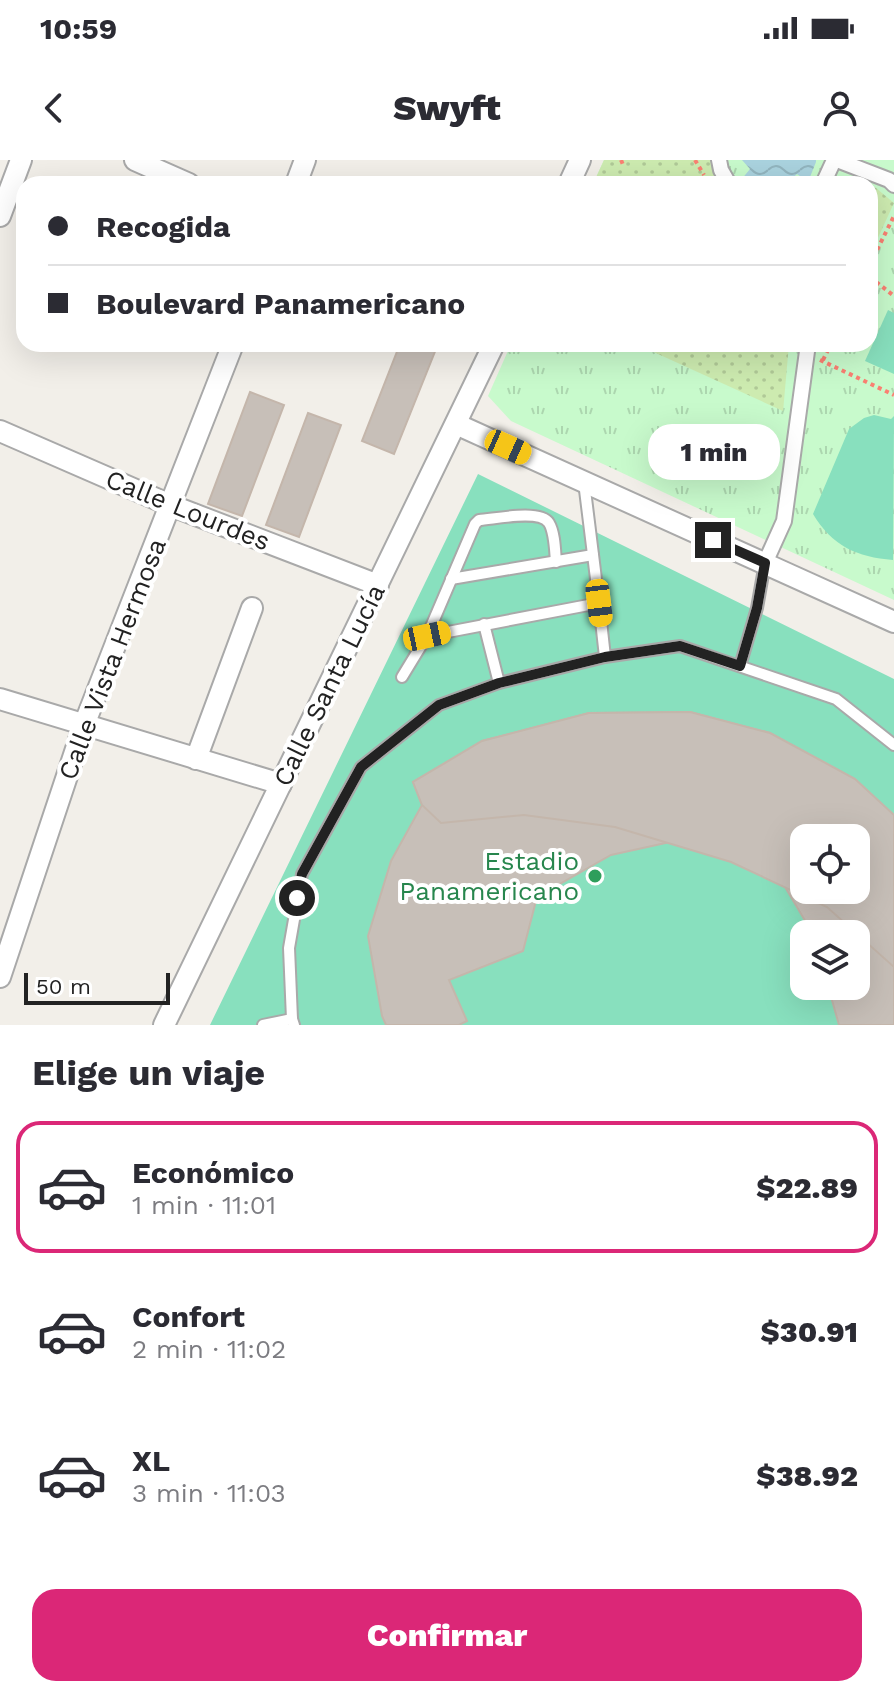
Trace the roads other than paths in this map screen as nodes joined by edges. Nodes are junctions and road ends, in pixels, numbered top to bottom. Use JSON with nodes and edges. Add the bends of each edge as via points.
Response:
{"nodes":[{"id":1,"x":21,"y":160,"type":"edge"},
{"id":2,"x":135,"y":160,"type":"edge"},
{"id":3,"x":835,"y":160,"type":"edge"},
{"id":4,"x":171,"y":176,"type":"edge"},
{"id":5,"x":894,"y":185,"type":"edge"},
{"id":6,"x":0,"y":216,"type":"edge"},
{"id":7,"x":230,"y":352,"type":"edge"},
{"id":8,"x":490,"y":352,"type":"edge"},
{"id":9,"x":807,"y":352,"type":"edge"},
{"id":10,"x":456,"y":424,"type":"junction"},
{"id":11,"x":0,"y":431,"type":"edge"},
{"id":12,"x":584,"y":482,"type":"junction"},
{"id":13,"x":170,"y":505,"type":"junction"},
{"id":14,"x":593,"y":555,"type":"junction"},
{"id":15,"x":556,"y":562,"type":"junction"},
{"id":16,"x":765,"y":563,"type":"junction"},
{"id":17,"x":451,"y":579,"type":"junction"},
{"id":18,"x":378,"y":585,"type":"junction"},
{"id":19,"x":599,"y":603,"type":"junction"},
{"id":20,"x":252,"y":608,"type":"dead end"},
{"id":21,"x":894,"y":622,"type":"edge"},
{"id":22,"x":484,"y":624,"type":"junction"},
{"id":23,"x":427,"y":636,"type":"junction"},
{"id":24,"x":605,"y":657,"type":"junction"},
{"id":25,"x":740,"y":666,"type":"junction"},
{"id":26,"x":402,"y":677,"type":"dead end"},
{"id":27,"x":499,"y":683,"type":"junction"},
{"id":28,"x":0,"y":699,"type":"edge"},
{"id":29,"x":84,"y":725,"type":"junction"},
{"id":30,"x":894,"y":745,"type":"edge"},
{"id":31,"x":196,"y":759,"type":"junction"},
{"id":32,"x":281,"y":784,"type":"junction"},
{"id":33,"x":0,"y":977,"type":"edge"},
{"id":34,"x":293,"y":1022,"type":"edge"},
{"id":35,"x":164,"y":1025,"type":"edge"},
{"id":36,"x":263,"y":1025,"type":"edge"}],
"edges":[{"from":1,"to":6,"type":"street"},
{"from":2,"to":4,"type":"street"},
{"from":3,"to":5,"type":"street"},
{"from":7,"to":13,"type":"street","name":"Calle Vista Hermosa"},
{"from":8,"to":10,"type":"street","name":"Calle Santa Lucía"},
{"from":9,"to":16,"type":"street","via":[[784,521]]},
{"from":10,"to":12,"type":"street"},
{"from":10,"to":18,"type":"street","name":"Calle Santa Lucía"},
{"from":11,"to":13,"type":"street","name":"Calle Lourdes"},
{"from":12,"to":14,"type":"lane"},
{"from":12,"to":16,"type":"street"},
{"from":13,"to":18,"type":"street","name":"Calle Lourdes"},
{"from":13,"to":29,"type":"street","name":"Calle Vista Hermosa"},
{"from":14,"to":15,"type":"lane"},
{"from":14,"to":19,"type":"lane"},
{"from":15,"to":17,"type":"lane"},
{"from":15,"to":17,"type":"lane","via":[[547,520],[537,515],[479,520]]},
{"from":16,"to":21,"type":"street"},
{"from":16,"to":25,"type":"lane"},
{"from":17,"to":23,"type":"lane"},
{"from":18,"to":32,"type":"street","name":"Calle Santa Lucía"},
{"from":19,"to":22,"type":"lane"},
{"from":19,"to":24,"type":"lane"},
{"from":20,"to":31,"type":"street"},
{"from":22,"to":23,"type":"lane"},
{"from":22,"to":27,"type":"lane"},
{"from":23,"to":26,"type":"lane"},
{"from":24,"to":25,"type":"lane","via":[[680,646]]},
{"from":24,"to":27,"type":"lane"},
{"from":25,"to":30,"type":"lane","via":[[836,699]]},
{"from":27,"to":34,"type":"lane","via":[[439,705],[361,767],[302,874],[289,948]]},
{"from":28,"to":29,"type":"street"},
{"from":29,"to":31,"type":"street"},
{"from":29,"to":33,"type":"street","name":"Calle Vista Hermosa"},
{"from":31,"to":32,"type":"street"},
{"from":32,"to":35,"type":"street","name":"Calle Santa Lucía"},
{"from":34,"to":36,"type":"lane"}]}
